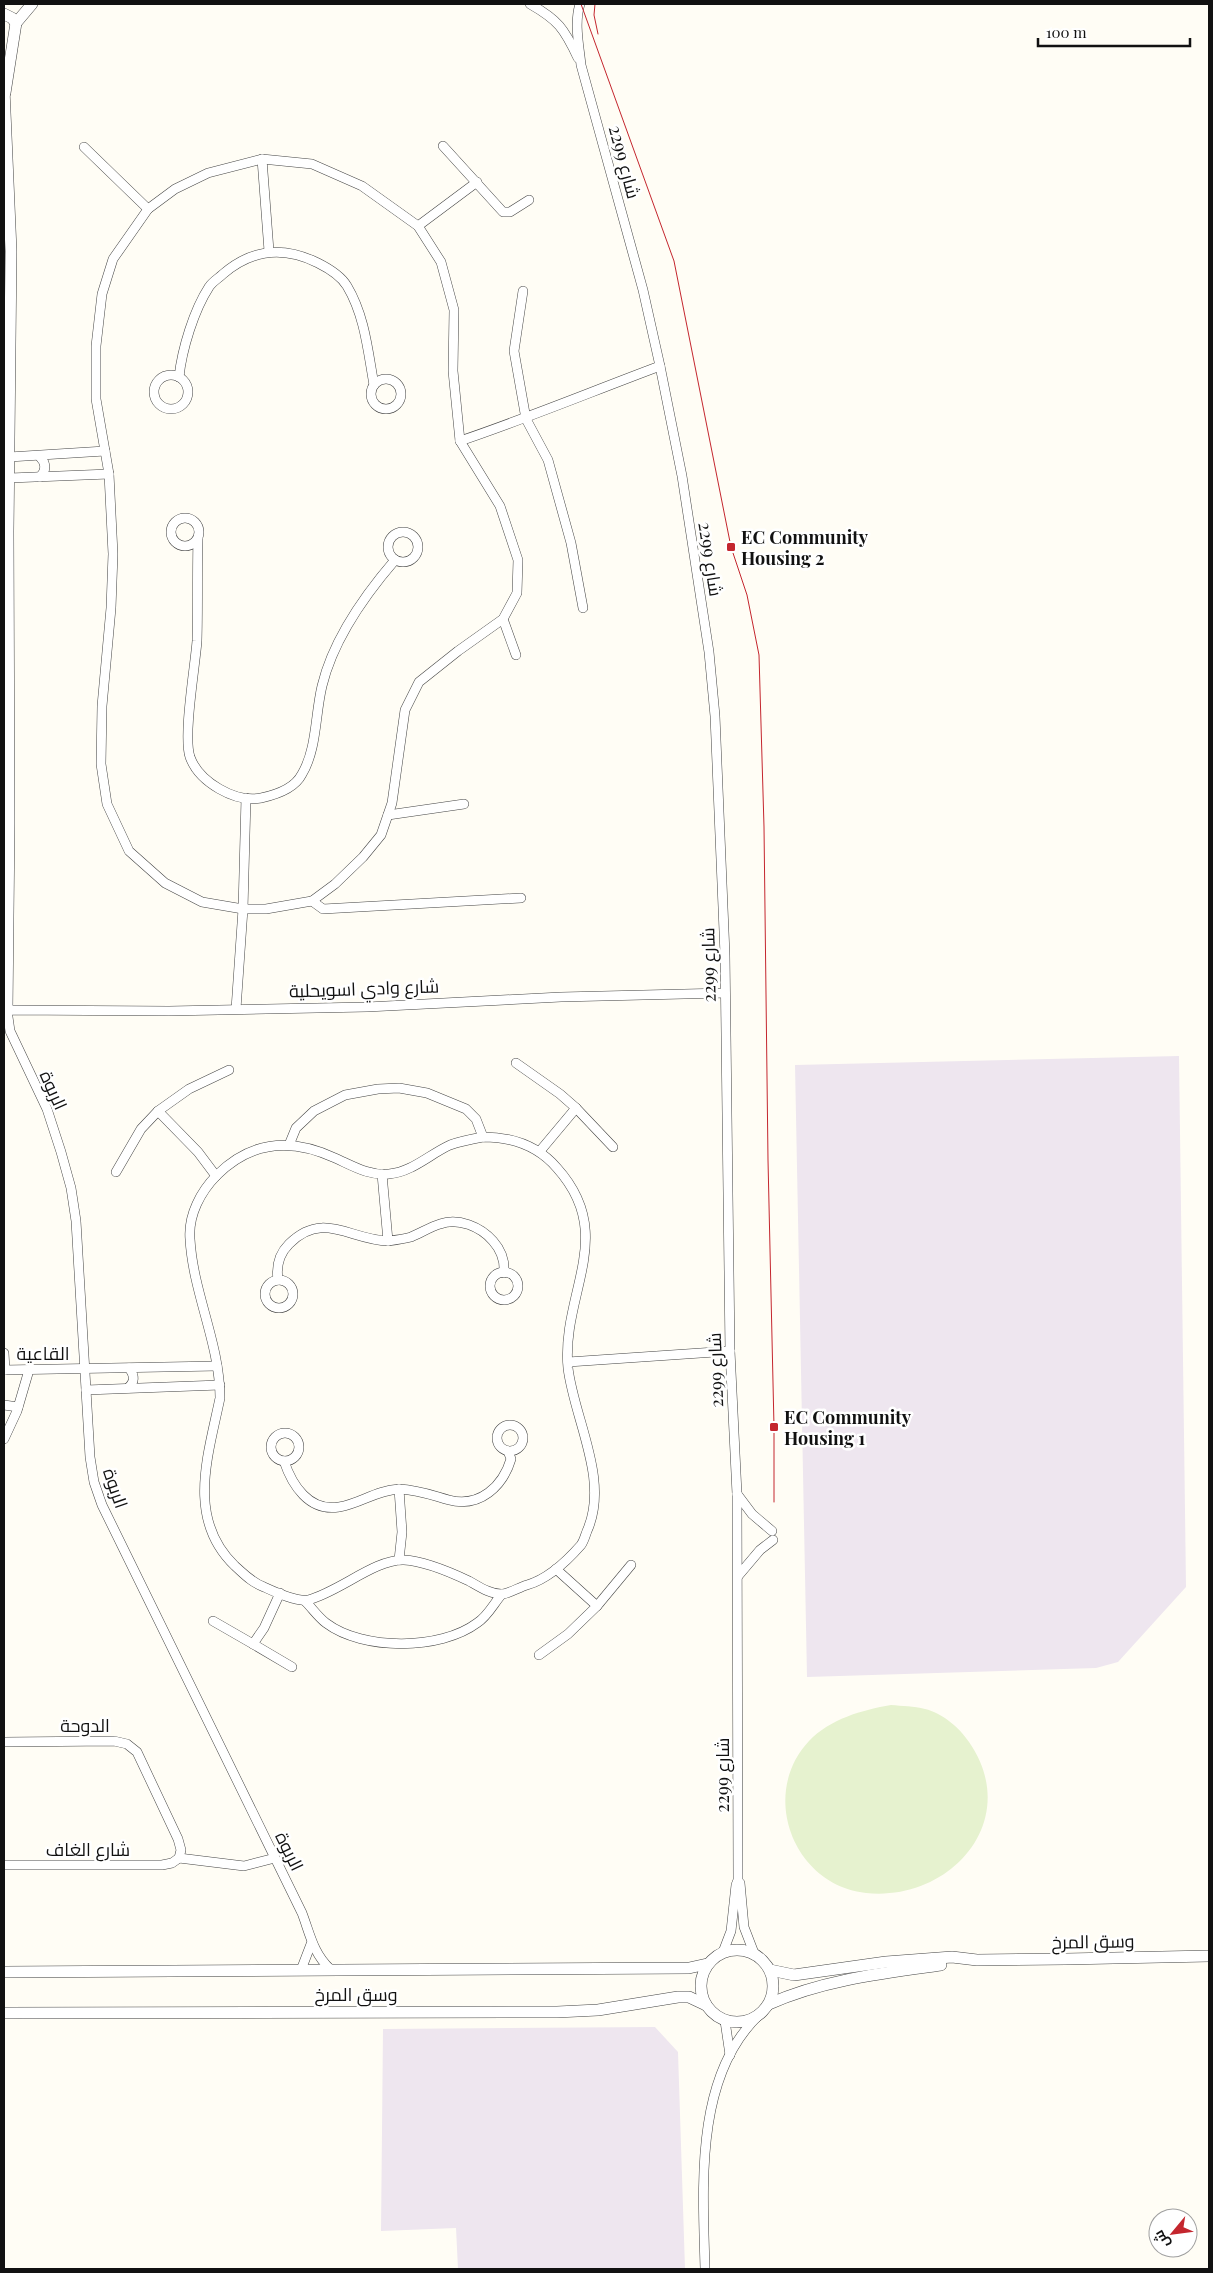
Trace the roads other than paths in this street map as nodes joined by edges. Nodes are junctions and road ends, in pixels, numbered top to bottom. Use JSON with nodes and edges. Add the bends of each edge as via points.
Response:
{"nodes":[{"id":1,"x":32,"y":4,"type":"edge"},
{"id":2,"x":530,"y":4,"type":"edge"},
{"id":3,"x":580,"y":4,"type":"edge"},
{"id":4,"x":4,"y":14,"type":"edge"},
{"id":5,"x":16,"y":23,"type":"junction"},
{"id":6,"x":581,"y":65,"type":"junction"},
{"id":7,"x":4,"y":91,"type":"edge"},
{"id":8,"x":5,"y":109,"type":"edge"},
{"id":9,"x":443,"y":146,"type":"dead end"},
{"id":10,"x":84,"y":147,"type":"dead end"},
{"id":11,"x":262,"y":159,"type":"junction"},
{"id":12,"x":477,"y":182,"type":"junction"},
{"id":13,"x":529,"y":200,"type":"dead end"},
{"id":14,"x":148,"y":209,"type":"junction"},
{"id":15,"x":418,"y":226,"type":"junction"},
{"id":16,"x":269,"y":251,"type":"junction"},
{"id":17,"x":523,"y":291,"type":"dead end"},
{"id":18,"x":181,"y":359,"type":"junction"},
{"id":19,"x":660,"y":366,"type":"junction"},
{"id":20,"x":166,"y":376,"type":"junction"},
{"id":21,"x":178,"y":376,"type":"junction"},
{"id":22,"x":378,"y":382,"type":"dead end"},
{"id":23,"x":526,"y":418,"type":"junction"},
{"id":24,"x":460,"y":441,"type":"junction"},
{"id":25,"x":105,"y":452,"type":"junction"},
{"id":26,"x":9,"y":457,"type":"junction"},
{"id":27,"x":40,"y":457,"type":"junction"},
{"id":28,"x":109,"y":474,"type":"junction"},
{"id":29,"x":40,"y":477,"type":"junction"},
{"id":30,"x":10,"y":478,"type":"junction"},
{"id":31,"x":6,"y":506,"type":"edge"},
{"id":32,"x":198,"y":539,"type":"junction"},
{"id":33,"x":185,"y":547,"type":"junction"},
{"id":34,"x":395,"y":560,"type":"dead end"},
{"id":35,"x":198,"y":563,"type":"junction"},
{"id":36,"x":583,"y":608,"type":"dead end"},
{"id":37,"x":504,"y":619,"type":"junction"},
{"id":38,"x":516,"y":655,"type":"dead end"},
{"id":39,"x":246,"y":798,"type":"junction"},
{"id":40,"x":464,"y":804,"type":"dead end"},
{"id":41,"x":388,"y":815,"type":"junction"},
{"id":42,"x":6,"y":823,"type":"edge"},
{"id":43,"x":520,"y":898,"type":"dead end"},
{"id":44,"x":312,"y":901,"type":"junction"},
{"id":45,"x":243,"y":909,"type":"junction"},
{"id":46,"x":725,"y":993,"type":"junction"},
{"id":47,"x":5,"y":1010,"type":"edge"},
{"id":48,"x":236,"y":1010,"type":"junction"},
{"id":49,"x":516,"y":1064,"type":"dead end"},
{"id":50,"x":229,"y":1070,"type":"dead end"},
{"id":51,"x":576,"y":1108,"type":"junction"},
{"id":52,"x":158,"y":1112,"type":"junction"},
{"id":53,"x":483,"y":1137,"type":"junction"},
{"id":54,"x":289,"y":1145,"type":"junction"},
{"id":55,"x":613,"y":1147,"type":"dead end"},
{"id":56,"x":540,"y":1151,"type":"junction"},
{"id":57,"x":116,"y":1172,"type":"dead end"},
{"id":58,"x":382,"y":1174,"type":"junction"},
{"id":59,"x":216,"y":1176,"type":"junction"},
{"id":60,"x":388,"y":1241,"type":"junction"},
{"id":61,"x":504,"y":1273,"type":"dead end"},
{"id":62,"x":278,"y":1280,"type":"dead end"},
{"id":63,"x":730,"y":1351,"type":"junction"},
{"id":64,"x":4,"y":1353,"type":"edge"},
{"id":65,"x":568,"y":1362,"type":"junction"},
{"id":66,"x":217,"y":1366,"type":"junction"},
{"id":67,"x":129,"y":1368,"type":"junction"},
{"id":68,"x":4,"y":1370,"type":"edge"},
{"id":69,"x":29,"y":1370,"type":"junction"},
{"id":70,"x":83,"y":1370,"type":"junction"},
{"id":71,"x":220,"y":1386,"type":"junction"},
{"id":72,"x":128,"y":1388,"type":"junction"},
{"id":73,"x":86,"y":1390,"type":"junction"},
{"id":74,"x":4,"y":1405,"type":"edge"},
{"id":75,"x":18,"y":1407,"type":"junction"},
{"id":76,"x":8,"y":1424,"type":"edge"},
{"id":77,"x":4,"y":1439,"type":"edge"},
{"id":78,"x":508,"y":1451,"type":"dead end"},
{"id":79,"x":284,"y":1460,"type":"dead end"},
{"id":80,"x":399,"y":1489,"type":"junction"},
{"id":81,"x":737,"y":1494,"type":"junction"},
{"id":82,"x":399,"y":1560,"type":"junction"},
{"id":83,"x":631,"y":1565,"type":"dead end"},
{"id":84,"x":556,"y":1568,"type":"junction"},
{"id":85,"x":738,"y":1576,"type":"junction"},
{"id":86,"x":280,"y":1593,"type":"junction"},
{"id":87,"x":502,"y":1594,"type":"junction"},
{"id":88,"x":305,"y":1601,"type":"junction"},
{"id":89,"x":597,"y":1606,"type":"junction"},
{"id":90,"x":214,"y":1621,"type":"dead end"},
{"id":91,"x":253,"y":1644,"type":"junction"},
{"id":92,"x":539,"y":1655,"type":"dead end"},
{"id":93,"x":292,"y":1667,"type":"dead end"},
{"id":94,"x":4,"y":1742,"type":"edge"},
{"id":95,"x":275,"y":1858,"type":"junction"},
{"id":96,"x":176,"y":1861,"type":"junction"},
{"id":97,"x":4,"y":1865,"type":"edge"},
{"id":98,"x":738,"y":1880,"type":"junction"},
{"id":99,"x":311,"y":1944,"type":"junction"},
{"id":100,"x":723,"y":1952,"type":"junction"},
{"id":101,"x":754,"y":1953,"type":"junction"},
{"id":102,"x":1209,"y":1956,"type":"edge"},
{"id":103,"x":977,"y":1960,"type":"junction"},
{"id":104,"x":707,"y":1964,"type":"junction"},
{"id":105,"x":330,"y":1969,"type":"junction"},
{"id":106,"x":302,"y":1970,"type":"junction"},
{"id":107,"x":770,"y":1970,"type":"junction"},
{"id":108,"x":4,"y":1972,"type":"edge"},
{"id":109,"x":769,"y":2004,"type":"junction"},
{"id":110,"x":706,"y":2005,"type":"junction"},
{"id":111,"x":4,"y":2013,"type":"edge"},
{"id":112,"x":758,"y":2016,"type":"junction"},
{"id":113,"x":725,"y":2020,"type":"junction"},
{"id":114,"x":730,"y":2055,"type":"junction"},
{"id":115,"x":705,"y":2269,"type":"edge"}],
"edges":[{"from":1,"to":5,"type":"street"},
{"from":2,"to":6,"type":"street","name":"شارع 2299","via":[[552,17],[568,35]]},
{"from":3,"to":6,"type":"street","name":"شارع 2299"},
{"from":4,"to":5,"type":"street"},
{"from":5,"to":7,"type":"street"},
{"from":6,"to":19,"type":"street","name":"شارع 2299","via":[[643,290]]},
{"from":7,"to":8,"type":"street"},
{"from":8,"to":26,"type":"street","via":[[11,251]]},
{"from":9,"to":12,"type":"street"},
{"from":10,"to":14,"type":"street"},
{"from":11,"to":14,"type":"street","via":[[208,173],[175,189]]},
{"from":11,"to":15,"type":"street","via":[[312,164],[362,186]]},
{"from":11,"to":16,"type":"street"},
{"from":12,"to":13,"type":"street","via":[[503,212],[510,212]]},
{"from":12,"to":15,"type":"street"},
{"from":14,"to":25,"type":"street","via":[[114,259],[102,294],[96,346],[96,398]]},
{"from":15,"to":24,"type":"street","via":[[441,262],[454,310],[453,371]]},
{"from":16,"to":18,"type":"street","via":[[236,263],[210,285]]},
{"from":16,"to":22,"type":"street","via":[[299,254],[328,268],[346,284],[358,310],[371,367]]},
{"from":17,"to":23,"type":"street","via":[[514,351]]},
{"from":18,"to":20,"type":"street"},
{"from":18,"to":21,"type":"street"},
{"from":19,"to":23,"type":"street"},
{"from":19,"to":46,"type":"street","name":"شارع 2299","via":[[682,476],[710,662],[721,845]]},
{"from":20,"to":21,"type":"street"},
{"from":20,"to":21,"type":"street","via":[[156,385],[156,399],[166,408],[174,409],[181,406],[188,393],[186,383]]},
{"from":23,"to":24,"type":"street"},
{"from":23,"to":36,"type":"street","via":[[548,460]]},
{"from":24,"to":37,"type":"street","via":[[500,506],[518,560],[517,593]]},
{"from":25,"to":27,"type":"street"},
{"from":25,"to":28,"type":"street"},
{"from":26,"to":27,"type":"street"},
{"from":26,"to":30,"type":"street"},
{"from":27,"to":29,"type":"street","via":[[45,464],[44,474]]},
{"from":28,"to":29,"type":"street"},
{"from":28,"to":45,"type":"street","via":[[111,608],[102,706],[101,764],[107,804],[129,851],[165,884],[202,902]]},
{"from":29,"to":30,"type":"street"},
{"from":30,"to":31,"type":"street"},
{"from":31,"to":42,"type":"street"},
{"from":32,"to":33,"type":"street"},
{"from":32,"to":33,"type":"street","via":[[196,522],[186,518],[176,520],[170,534],[176,544]]},
{"from":32,"to":35,"type":"street"},
{"from":33,"to":35,"type":"street"},
{"from":34,"to":39,"type":"street","via":[[372,587],[331,656],[322,685],[311,752],[302,776],[281,793]]},
{"from":35,"to":39,"type":"street","via":[[190,757],[202,777],[223,790]]},
{"from":37,"to":38,"type":"street"},
{"from":37,"to":41,"type":"street","via":[[419,682],[405,710]]},
{"from":39,"to":45,"type":"street"},
{"from":40,"to":41,"type":"street"},
{"from":41,"to":44,"type":"street","via":[[381,835],[363,857]]},
{"from":42,"to":47,"type":"street"},
{"from":43,"to":44,"type":"street","via":[[324,909]]},
{"from":44,"to":45,"type":"street"},
{"from":45,"to":48,"type":"street"},
{"from":46,"to":48,"type":"street","name":"شارع وادي اسويحلية"},
{"from":46,"to":63,"type":"street","name":"شارع 2299"},
{"from":47,"to":48,"type":"street","name":"شارع وادي اسويحلية"},
{"from":47,"to":70,"type":"street","name":"الربوة","via":[[10,1031],[47,1109],[71,1188],[76,1222]]},
{"from":49,"to":51,"type":"street"},
{"from":50,"to":52,"type":"street","via":[[189,1088]]},
{"from":51,"to":55,"type":"street"},
{"from":51,"to":56,"type":"street"},
{"from":52,"to":57,"type":"street","via":[[141,1129]]},
{"from":52,"to":59,"type":"street","via":[[198,1152]]},
{"from":53,"to":54,"type":"street","via":[[476,1119],[466,1109],[427,1093],[399,1088],[345,1095],[314,1111],[300,1122]]},
{"from":53,"to":56,"type":"street","via":[[514,1140]]},
{"from":53,"to":58,"type":"street","via":[[451,1145],[405,1170]]},
{"from":54,"to":58,"type":"street","via":[[320,1152],[363,1171]]},
{"from":54,"to":59,"type":"street","via":[[257,1149],[232,1162]]},
{"from":56,"to":65,"type":"street","via":[[573,1187],[586,1228],[583,1270],[568,1346]]},
{"from":58,"to":60,"type":"street"},
{"from":59,"to":66,"type":"street","via":[[204,1190],[194,1212],[190,1237]]},
{"from":60,"to":61,"type":"street","via":[[412,1237],[441,1223],[469,1225],[483,1232],[499,1250],[505,1264]]},
{"from":60,"to":62,"type":"street","via":[[329,1227],[310,1229],[293,1240],[281,1254]]},
{"from":63,"to":65,"type":"street"},
{"from":63,"to":81,"type":"street","name":"شارع 2299"},
{"from":64,"to":68,"type":"street"},
{"from":65,"to":84,"type":"street","via":[[571,1393],[594,1480],[594,1508],[583,1542]]},
{"from":66,"to":67,"type":"street","name":"القاعية"},
{"from":66,"to":71,"type":"street"},
{"from":67,"to":70,"type":"street","name":"القاعية"},
{"from":67,"to":72,"type":"street","via":[[134,1376]]},
{"from":68,"to":69,"type":"street","name":"القاعية"},
{"from":69,"to":70,"type":"street","name":"القاعية"},
{"from":69,"to":75,"type":"street"},
{"from":70,"to":73,"type":"street","name":"الربوة"},
{"from":71,"to":72,"type":"street"},
{"from":71,"to":86,"type":"street","via":[[204,1486],[210,1533],[224,1556],[243,1575]]},
{"from":72,"to":73,"type":"street"},
{"from":73,"to":95,"type":"street","name":"الربوة","via":[[90,1457],[102,1505]]},
{"from":74,"to":75,"type":"street"},
{"from":75,"to":76,"type":"street"},
{"from":76,"to":77,"type":"street"},
{"from":78,"to":80,"type":"street","via":[[511,1459],[503,1480],[476,1499],[459,1501],[417,1490]]},
{"from":79,"to":80,"type":"street","via":[[297,1489],[327,1507],[338,1507],[380,1491]]},
{"from":80,"to":82,"type":"street","via":[[402,1532]]},
{"from":81,"to":85,"type":"street","name":"شارع 2299"},
{"from":81,"to":85,"type":"street","via":[[772,1535]]},
{"from":82,"to":87,"type":"street","via":[[413,1561]]},
{"from":82,"to":88,"type":"street"},
{"from":83,"to":89,"type":"street"},
{"from":84,"to":87,"type":"street","via":[[533,1583]]},
{"from":84,"to":89,"type":"street"},
{"from":85,"to":98,"type":"street","name":"شارع 2299"},
{"from":86,"to":88,"type":"street"},
{"from":86,"to":91,"type":"street"},
{"from":87,"to":88,"type":"street","via":[[478,1623],[467,1630],[422,1643],[377,1643],[341,1631],[326,1623]]},
{"from":89,"to":92,"type":"street","via":[[568,1634]]},
{"from":90,"to":91,"type":"street"},
{"from":91,"to":93,"type":"street"},
{"from":94,"to":96,"type":"street","name":"الدوحة","via":[[114,1741],[127,1744],[137,1752],[178,1839],[181,1850]]},
{"from":95,"to":96,"type":"street","via":[[244,1866]]},
{"from":95,"to":99,"type":"street","name":"الربوة","via":[[302,1913]]},
{"from":96,"to":97,"type":"street","name":"شارع الغاف","via":[[162,1865]]},
{"from":98,"to":100,"type":"street","name":"شارع 2299","via":[[731,1931]]},
{"from":98,"to":101,"type":"street","name":"شارع 2299","via":[[744,1927]]},
{"from":99,"to":105,"type":"street","name":"الربوة"},
{"from":99,"to":106,"type":"street"},
{"from":100,"to":101,"type":"street","via":[[738,1949]]},
{"from":100,"to":104,"type":"street"},
{"from":101,"to":107,"type":"street"},
{"from":102,"to":103,"type":"street","name":"وسق المرخ"},
{"from":103,"to":107,"type":"street","name":"وسق المرخ","via":[[952,1957],[886,1962],[794,1975]]},
{"from":103,"to":109,"type":"street","name":"وسق المرخ","via":[[886,1972],[801,1991]]},
{"from":104,"to":105,"type":"street","name":"وسق المرخ","via":[[689,1968]]},
{"from":104,"to":110,"type":"street","via":[[700,1984]]},
{"from":105,"to":106,"type":"street","name":"وسق المرخ"},
{"from":106,"to":108,"type":"street","name":"وسق المرخ"},
{"from":107,"to":109,"type":"street","via":[[773,1993]]},
{"from":109,"to":112,"type":"street"},
{"from":110,"to":111,"type":"street","name":"وسق المرخ","via":[[698,2000],[678,1997],[598,2010],[557,2012]]},
{"from":110,"to":113,"type":"street"},
{"from":112,"to":113,"type":"street","via":[[742,2022]]},
{"from":112,"to":114,"type":"street"},
{"from":113,"to":114,"type":"street"},
{"from":114,"to":115,"type":"street","via":[[713,2104],[703,2159]]}]}
